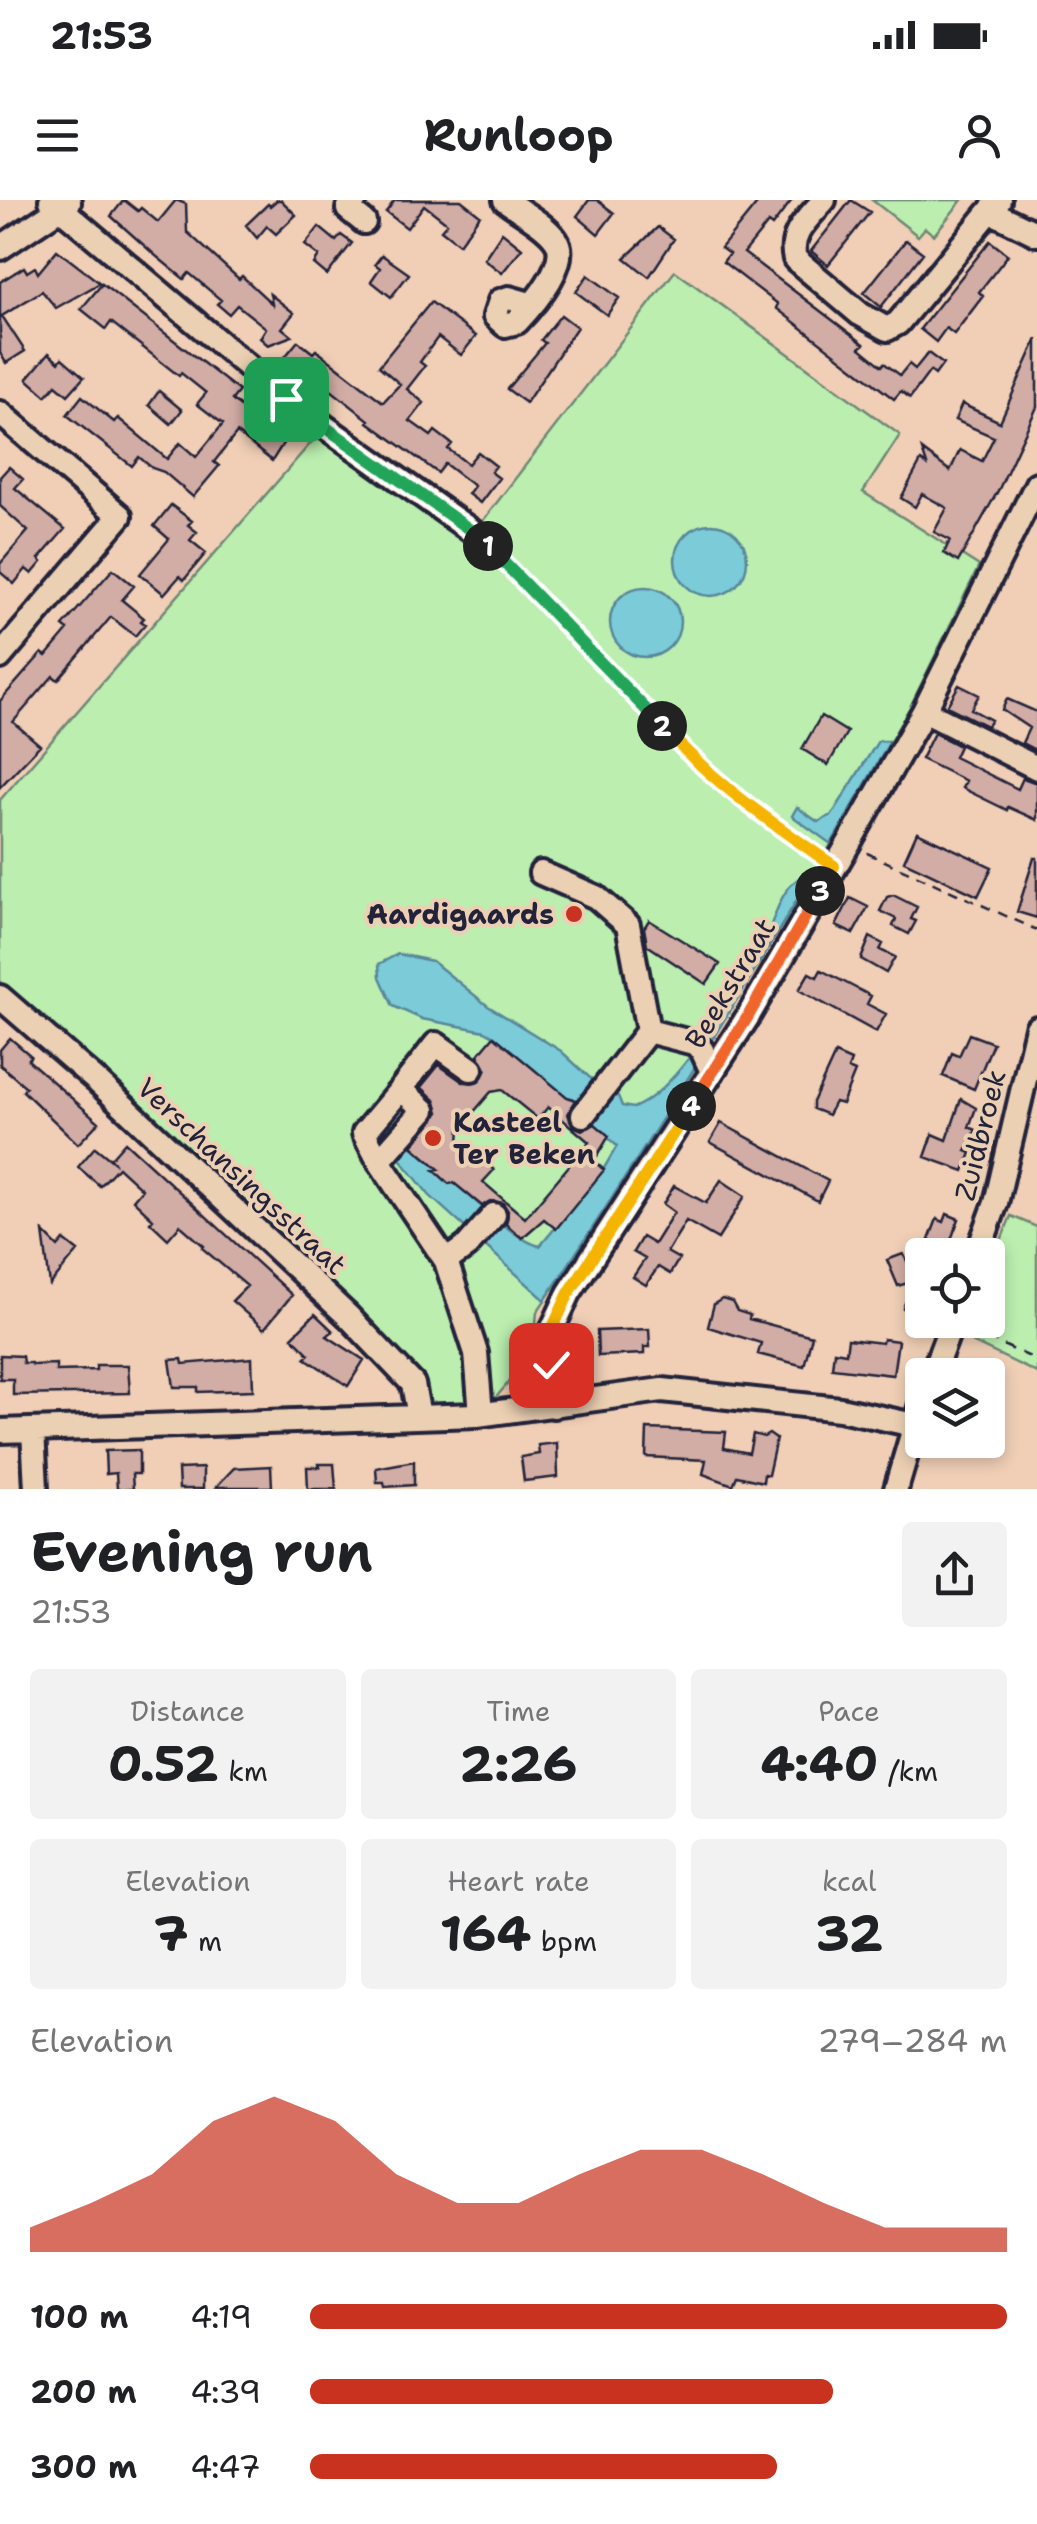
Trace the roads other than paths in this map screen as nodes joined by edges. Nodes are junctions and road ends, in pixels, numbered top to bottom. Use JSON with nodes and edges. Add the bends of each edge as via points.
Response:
{"nodes":[{"id":1,"x":505,"y":200,"type":"edge"},
{"id":2,"x":824,"y":200,"type":"edge"},
{"id":3,"x":60,"y":203,"type":"edge"},
{"id":4,"x":994,"y":206,"type":"edge"},
{"id":5,"x":1037,"y":234,"type":"edge"},
{"id":6,"x":0,"y":248,"type":"edge"},
{"id":7,"x":530,"y":304,"type":"dead end"},
{"id":8,"x":0,"y":413,"type":"edge"},
{"id":9,"x":1037,"y":484,"type":"edge"},
{"id":10,"x":473,"y":532,"type":"road end"},
{"id":11,"x":0,"y":657,"type":"edge"},
{"id":12,"x":924,"y":711,"type":"junction"},
{"id":13,"x":1037,"y":768,"type":"edge"},
{"id":14,"x":541,"y":874,"type":"dead end"},
{"id":15,"x":2,"y":1002,"type":"edge"},
{"id":16,"x":1037,"y":1028,"type":"edge"},
{"id":17,"x":648,"y":1031,"type":"junction"},
{"id":18,"x":471,"y":1069,"type":"dead end"},
{"id":19,"x":712,"y":1072,"type":"junction"},
{"id":20,"x":583,"y":1115,"type":"dead end"},
{"id":21,"x":494,"y":1215,"type":"dead end"},
{"id":22,"x":983,"y":1238,"type":"edge"},
{"id":23,"x":446,"y":1261,"type":"junction"},
{"id":24,"x":553,"y":1406,"type":"junction"},
{"id":25,"x":484,"y":1414,"type":"junction"},
{"id":26,"x":419,"y":1416,"type":"junction"},
{"id":27,"x":905,"y":1422,"type":"edge"},
{"id":28,"x":34,"y":1430,"type":"junction"},
{"id":29,"x":0,"y":1431,"type":"edge"},
{"id":30,"x":905,"y":1456,"type":"edge"},
{"id":31,"x":36,"y":1489,"type":"edge"},
{"id":32,"x":896,"y":1489,"type":"edge"}],
"edges":[{"from":1,"to":7,"type":"street","via":[[555,238],[562,253]]},
{"from":2,"to":4,"type":"street","via":[[795,236],[795,259],[887,329]]},
{"from":3,"to":6,"type":"street"},
{"from":3,"to":10,"type":"street","via":[[286,399]]},
{"from":4,"to":5,"type":"street"},
{"from":8,"to":11,"type":"street","via":[[120,516]]},
{"from":9,"to":12,"type":"street","name":"Beekstraat"},
{"from":12,"to":13,"type":"street"},
{"from":12,"to":19,"type":"street","name":"Beekstraat"},
{"from":14,"to":17,"type":"street","via":[[596,897],[628,925]]},
{"from":15,"to":26,"type":"street","name":"Verschansingsstraat","via":[[98,1082],[349,1317],[413,1384]]},
{"from":16,"to":22,"type":"street","name":"Zuidbroek"},
{"from":17,"to":19,"type":"street","via":[[694,1043]]},
{"from":17,"to":20,"type":"street"},
{"from":18,"to":23,"type":"street","via":[[436,1044],[401,1089],[424,1110],[379,1161]]},
{"from":19,"to":24,"type":"street","name":"Beekstraat","via":[[569,1293],[548,1338]]},
{"from":21,"to":23,"type":"street"},
{"from":23,"to":25,"type":"street","via":[[476,1353]]},
{"from":24,"to":25,"type":"street"},
{"from":24,"to":27,"type":"street","via":[[662,1390]]},
{"from":25,"to":26,"type":"street"},
{"from":26,"to":28,"type":"street"},
{"from":28,"to":29,"type":"street"},
{"from":28,"to":31,"type":"street"},
{"from":30,"to":32,"type":"street"}]}
